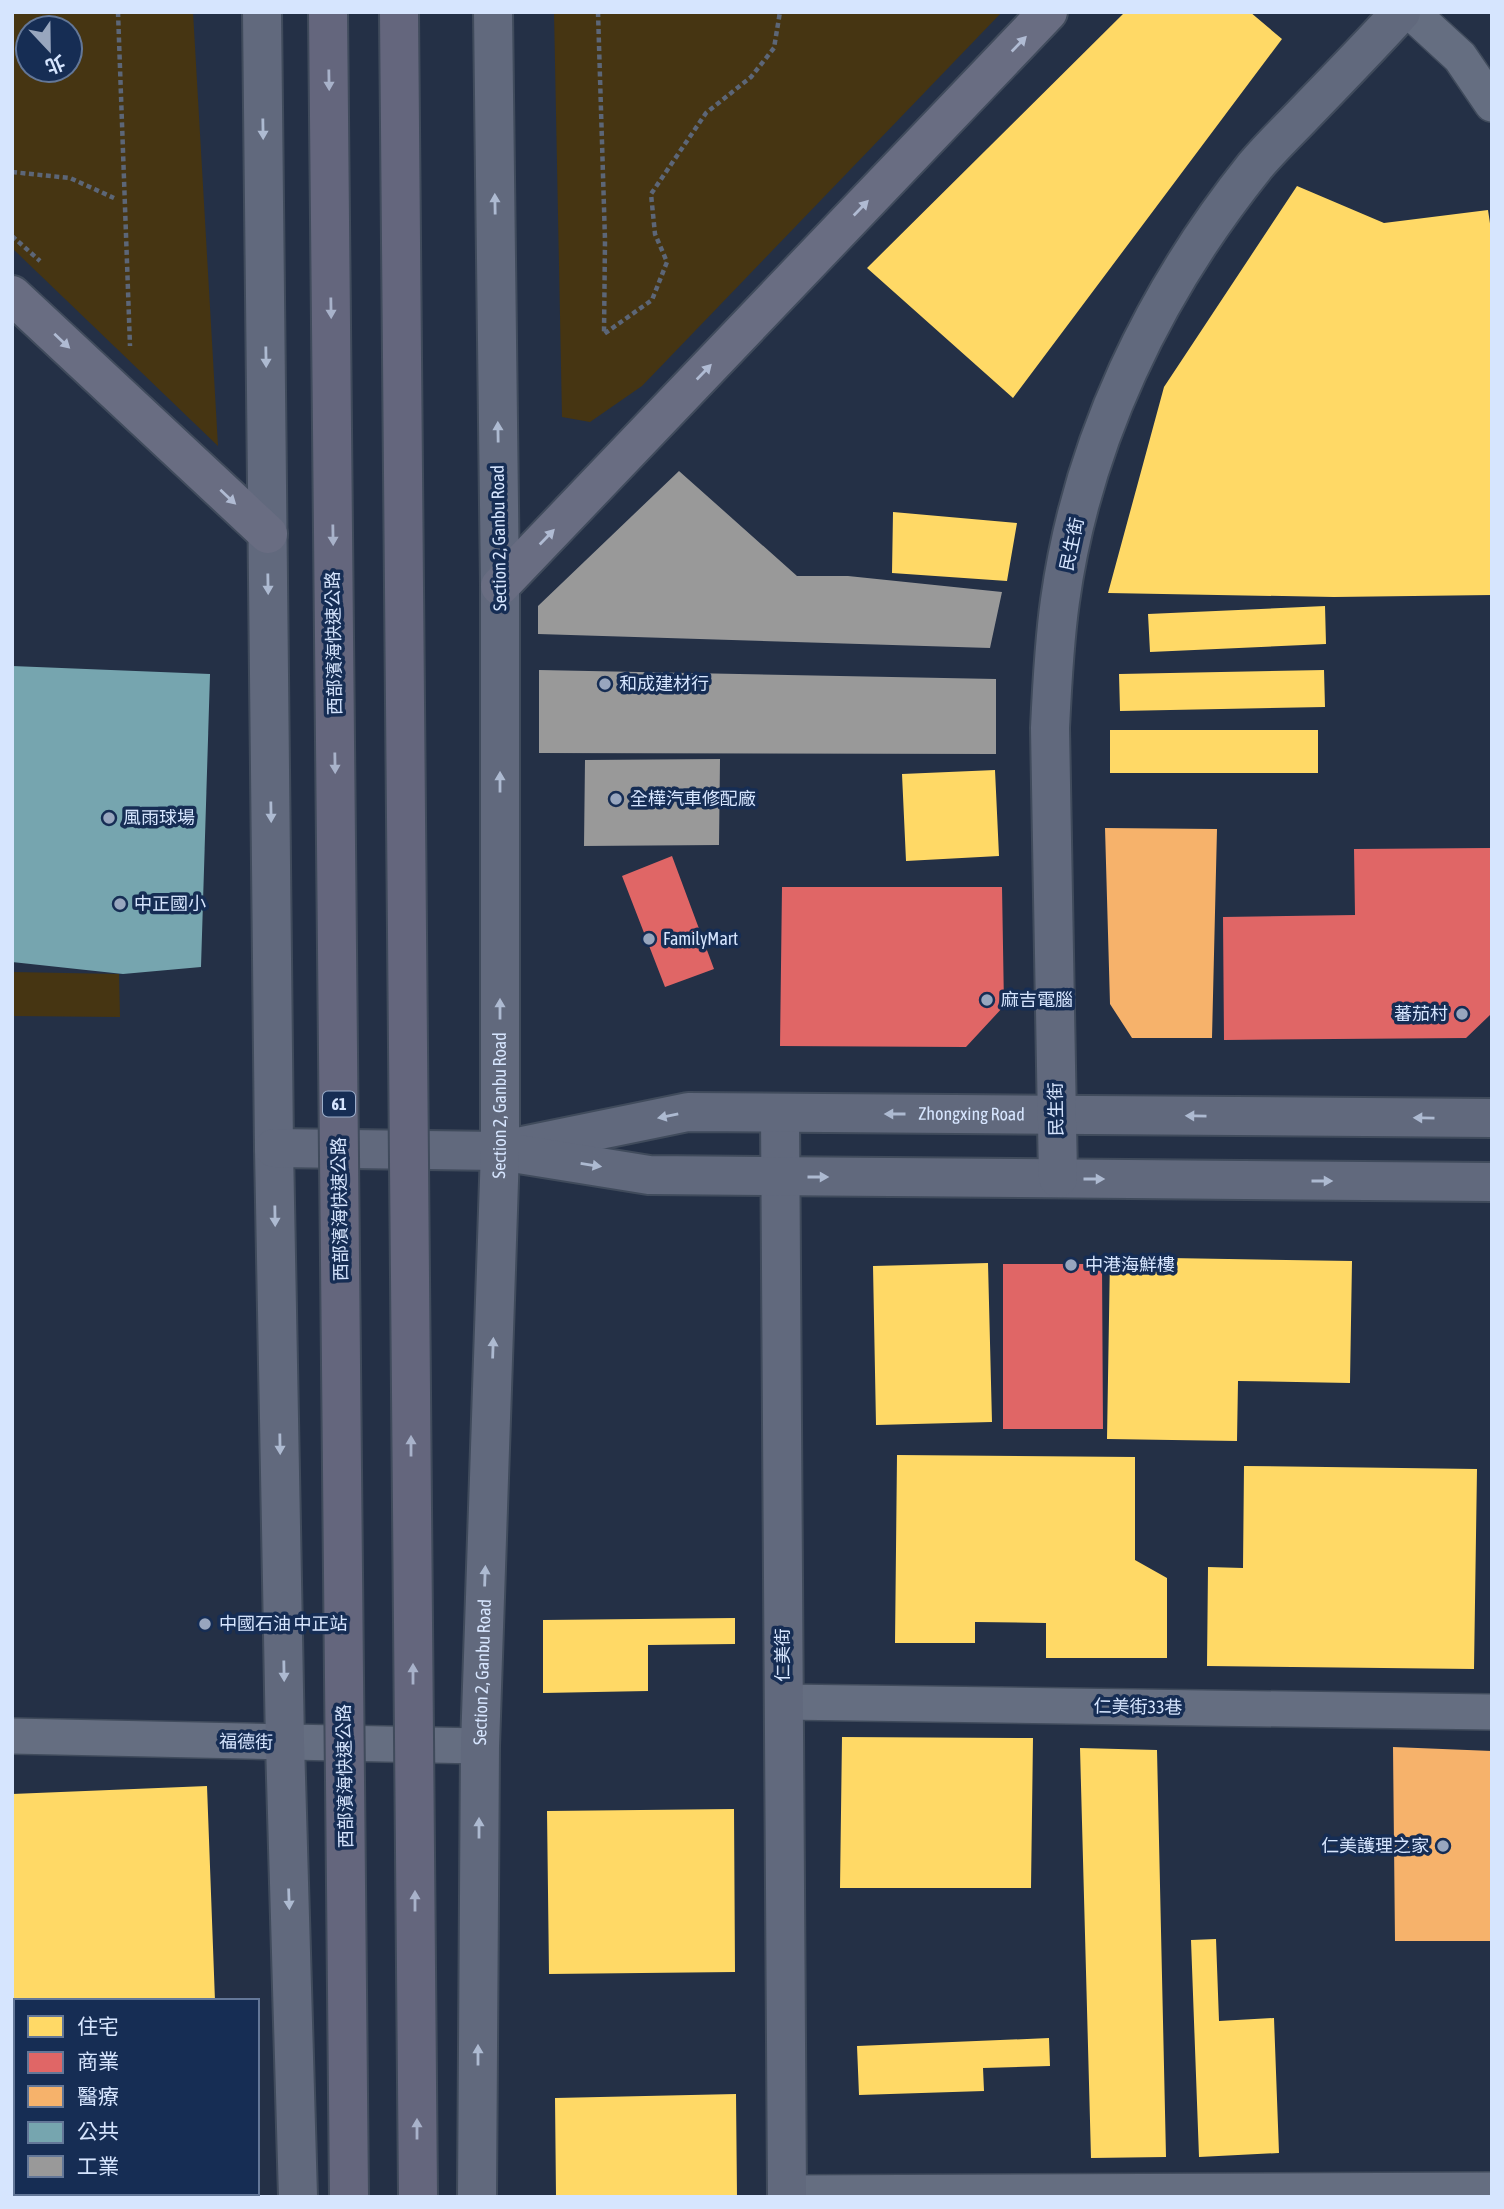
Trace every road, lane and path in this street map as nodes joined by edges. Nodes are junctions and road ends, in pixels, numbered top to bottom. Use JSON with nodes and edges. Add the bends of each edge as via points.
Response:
{"nodes":[{"id":1,"x":118,"y":12,"type":"edge"},
{"id":2,"x":262,"y":12,"type":"edge"},
{"id":3,"x":328,"y":12,"type":"edge"},
{"id":4,"x":399,"y":12,"type":"edge"},
{"id":5,"x":493,"y":12,"type":"edge"},
{"id":6,"x":598,"y":12,"type":"edge"},
{"id":7,"x":780,"y":12,"type":"edge"},
{"id":8,"x":1048,"y":12,"type":"edge"},
{"id":9,"x":1401,"y":12,"type":"edge"},
{"id":10,"x":1412,"y":12,"type":"edge"},
{"id":11,"x":1492,"y":104,"type":"edge"},
{"id":12,"x":12,"y":172,"type":"edge"},
{"id":13,"x":114,"y":198,"type":"dead end"},
{"id":14,"x":12,"y":295,"type":"edge"},
{"id":15,"x":130,"y":346,"type":"dead end"},
{"id":16,"x":268,"y":534,"type":"junction"},
{"id":17,"x":500,"y":586,"type":"junction"},
{"id":18,"x":780,"y":1113,"type":"junction"},
{"id":19,"x":1056,"y":1115,"type":"junction"},
{"id":20,"x":1492,"y":1118,"type":"edge"},
{"id":21,"x":274,"y":1148,"type":"junction"},
{"id":22,"x":499,"y":1151,"type":"junction"},
{"id":23,"x":780,"y":1176,"type":"junction"},
{"id":24,"x":1058,"y":1178,"type":"junction"},
{"id":25,"x":1492,"y":1182,"type":"edge"},
{"id":26,"x":784,"y":1702,"type":"junction"},
{"id":27,"x":1492,"y":1712,"type":"edge"},
{"id":28,"x":12,"y":1736,"type":"edge"},
{"id":29,"x":285,"y":1743,"type":"junction"},
{"id":30,"x":480,"y":1746,"type":"junction"},
{"id":31,"x":1492,"y":2190,"type":"edge"},
{"id":32,"x":787,"y":2195,"type":"edge"},
{"id":33,"x":298,"y":2197,"type":"edge"},
{"id":34,"x":349,"y":2197,"type":"edge"},
{"id":35,"x":418,"y":2197,"type":"edge"},
{"id":36,"x":477,"y":2197,"type":"edge"}],
"edges":[{"from":1,"to":15,"type":"path"},
{"from":2,"to":16,"type":"street","one_way":true},
{"from":3,"to":34,"type":"highway","name":"西部濱海快速公路","number":"61","one_way":true,"bridge":true},
{"from":35,"to":4,"type":"highway","one_way":true,"bridge":true},
{"from":17,"to":5,"type":"street","name":"Section 2, Ganbu Road","one_way":true},
{"from":6,"to":7,"type":"path","via":[[606,240],[604,334],[652,300],[667,262],[655,234],[652,194],[706,113],[751,78],[774,48]]},
{"from":17,"to":8,"type":"main road","one_way":true},
{"from":9,"to":19,"type":"street","name":"民生街","via":[[1258,163],[1188,258],[1132,360],[1088,475],[1072,537],[1052,664]]},
{"from":10,"to":11,"type":"street","via":[[1460,58]]},
{"from":12,"to":13,"type":"path","via":[[69,178]]},
{"from":14,"to":16,"type":"main road","one_way":true},
{"from":16,"to":21,"type":"street","one_way":true},
{"from":22,"to":17,"type":"street","name":"Section 2, Ganbu Road","one_way":true},
{"from":19,"to":18,"type":"street","name":"Zhongxing Road","one_way":true},
{"from":18,"to":22,"type":"street","name":"Zhongxing Road","one_way":true,"via":[[688,1112]]},
{"from":18,"to":23,"type":"street","name":"仁美街"},
{"from":20,"to":19,"type":"street","name":"Zhongxing Road","one_way":true},
{"from":19,"to":24,"type":"street","name":"民生街"},
{"from":21,"to":22,"type":"street","name":"Zhongxing Road"},
{"from":21,"to":29,"type":"street","one_way":true},
{"from":22,"to":23,"type":"street","name":"Zhongxing Road","one_way":true,"via":[[649,1175]]},
{"from":30,"to":22,"type":"street","name":"Section 2, Ganbu Road","one_way":true},
{"from":23,"to":24,"type":"street","name":"Zhongxing Road","one_way":true},
{"from":23,"to":26,"type":"street","name":"仁美街"},
{"from":24,"to":25,"type":"street","name":"Zhongxing Road","one_way":true},
{"from":26,"to":27,"type":"street","name":"仁美街33巷"},
{"from":26,"to":32,"type":"street","name":"仁美街"},
{"from":28,"to":29,"type":"street","name":"福德街"},
{"from":29,"to":30,"type":"street","name":"福德街"},
{"from":29,"to":33,"type":"street","one_way":true},
{"from":36,"to":30,"type":"street","name":"Section 2, Ganbu Road","one_way":true},
{"from":31,"to":32,"type":"street"}]}
